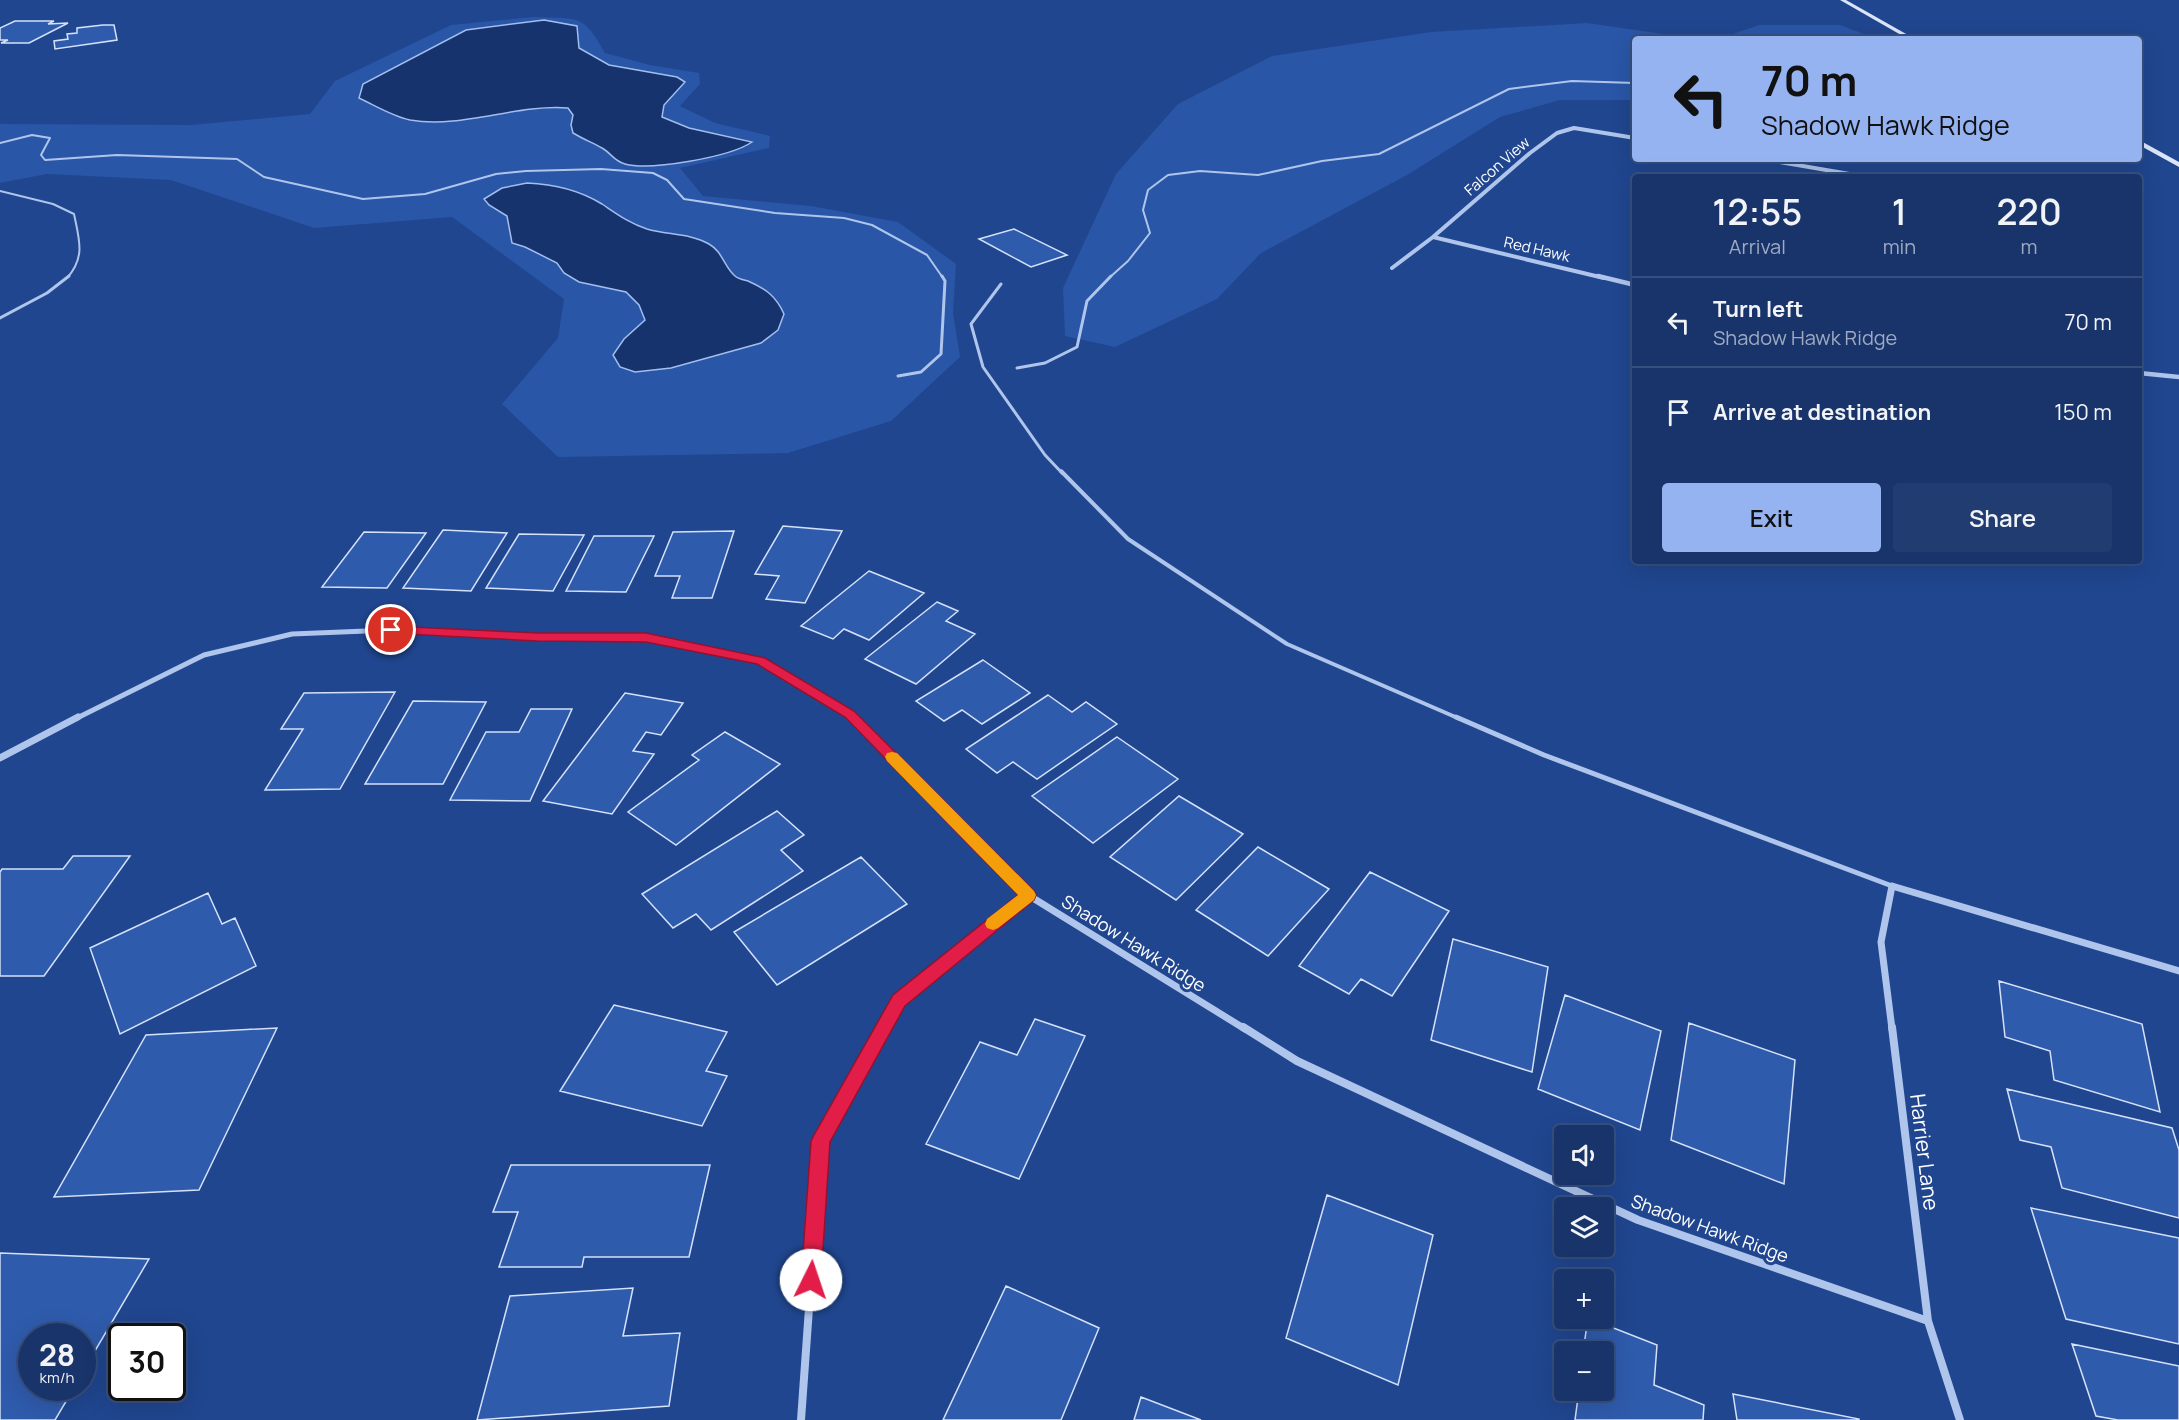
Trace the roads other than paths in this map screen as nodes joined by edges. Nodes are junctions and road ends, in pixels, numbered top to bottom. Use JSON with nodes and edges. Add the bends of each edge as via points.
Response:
{"nodes":[{"id":1,"x":1842,"y":0,"type":"edge"},
{"id":2,"x":1907,"y":36,"type":"edge"},
{"id":3,"x":1632,"y":83,"type":"edge"},
{"id":4,"x":1632,"y":138,"type":"edge"},
{"id":5,"x":0,"y":143,"type":"edge"},
{"id":6,"x":2142,"y":144,"type":"edge"},
{"id":7,"x":1779,"y":162,"type":"edge"},
{"id":8,"x":2179,"y":165,"type":"edge"},
{"id":9,"x":1847,"y":174,"type":"edge"},
{"id":10,"x":0,"y":191,"type":"edge"},
{"id":11,"x":1433,"y":237,"type":"junction"},
{"id":12,"x":1392,"y":268,"type":"dead end"},
{"id":13,"x":1002,"y":284,"type":"dead end"},
{"id":14,"x":1632,"y":284,"type":"edge"},
{"id":15,"x":0,"y":318,"type":"edge"},
{"id":16,"x":1017,"y":368,"type":"dead end"},
{"id":17,"x":2142,"y":373,"type":"edge"},
{"id":18,"x":897,"y":376,"type":"dead end"},
{"id":19,"x":2179,"y":377,"type":"edge"},
{"id":20,"x":0,"y":758,"type":"edge"},
{"id":21,"x":1893,"y":886,"type":"junction"},
{"id":22,"x":1028,"y":895,"type":"junction"},
{"id":23,"x":2179,"y":971,"type":"edge"},
{"id":24,"x":1928,"y":1321,"type":"junction"},
{"id":25,"x":801,"y":1420,"type":"edge"},
{"id":26,"x":1960,"y":1420,"type":"edge"}],
"edges":[{"from":1,"to":2,"type":"street"},
{"from":3,"to":16,"type":"lane","via":[[1592,79],[1509,89],[1379,154],[1258,175],[1200,171],[1168,175],[1148,190],[1143,210],[1150,233],[1088,301],[1077,347],[1045,363]]},
{"from":4,"to":11,"type":"street","name":"Falcon View","via":[[1574,128],[1557,133]]},
{"from":5,"to":18,"type":"lane","via":[[45,135],[50,138],[41,155],[45,160],[117,155],[237,159],[264,177],[363,199],[425,194],[496,174],[526,171],[601,169],[653,173],[667,180],[684,199],[775,213],[844,218],[872,225],[927,255],[945,281],[941,354],[921,372]]},
{"from":6,"to":8,"type":"street"},
{"from":7,"to":9,"type":"street"},
{"from":10,"to":15,"type":"lane","via":[[53,204],[74,214],[81,256],[74,273],[45,295]]},
{"from":11,"to":12,"type":"street","name":"Falcon View"},
{"from":11,"to":14,"type":"street","name":"Red Hawk"},
{"from":13,"to":21,"type":"lane","via":[[971,324],[983,367],[1045,455],[1128,539],[1287,644],[1544,755]]},
{"from":17,"to":19,"type":"street"},
{"from":20,"to":22,"type":"street","name":"Shadow Hawk Ridge","via":[[204,655],[292,634],[391,630],[646,638],[761,661],[849,714]]},
{"from":21,"to":23,"type":"street"},
{"from":21,"to":24,"type":"street","name":"Harrier Lane","via":[[1881,942]]},
{"from":22,"to":24,"type":"street","name":"Shadow Hawk Ridge","via":[[1297,1061],[1638,1220]]},
{"from":22,"to":25,"type":"street","via":[[899,1000],[821,1141]]},
{"from":24,"to":26,"type":"street","name":"Harrier Lane"}]}
